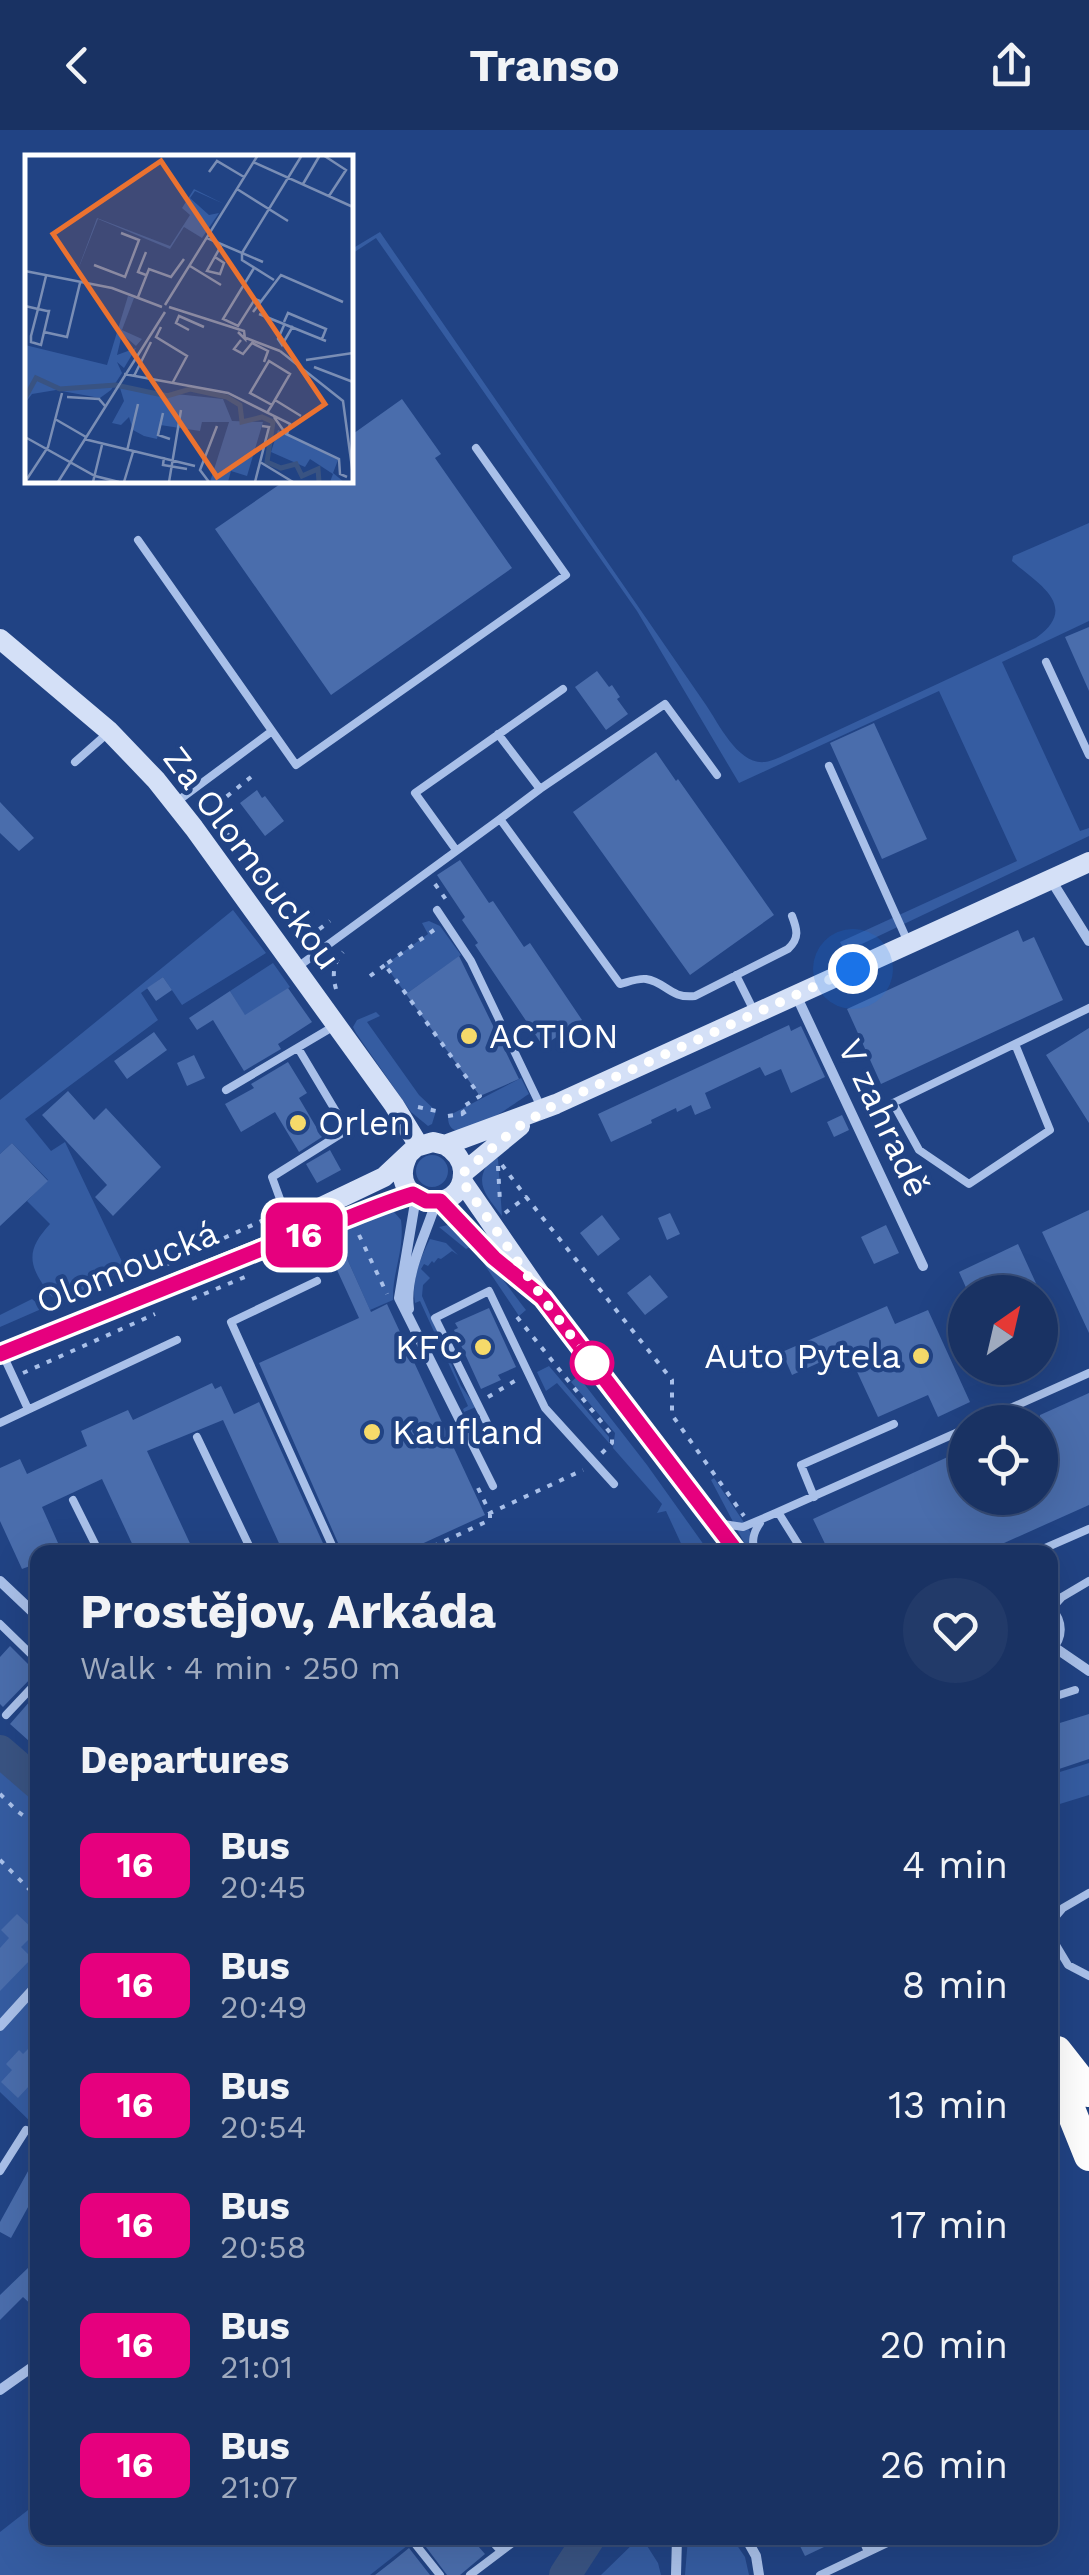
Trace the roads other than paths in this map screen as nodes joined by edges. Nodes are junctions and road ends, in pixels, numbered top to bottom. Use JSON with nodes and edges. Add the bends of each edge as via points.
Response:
{"nodes":[{"id":1,"x":476,"y":448,"type":"dead end"},
{"id":2,"x":138,"y":540,"type":"dead end"},
{"id":3,"x":0,"y":639,"type":"edge"},
{"id":4,"x":1046,"y":662,"type":"dead end"},
{"id":5,"x":563,"y":689,"type":"dead end"},
{"id":6,"x":109,"y":731,"type":"junction"},
{"id":7,"x":272,"y":731,"type":"junction"},
{"id":8,"x":498,"y":734,"type":"junction"},
{"id":9,"x":1089,"y":755,"type":"edge"},
{"id":10,"x":75,"y":762,"type":"dead end"},
{"id":11,"x":829,"y":766,"type":"dead end"},
{"id":12,"x":717,"y":775,"type":"dead end"},
{"id":13,"x":540,"y":789,"type":"junction"},
{"id":14,"x":175,"y":803,"type":"junction"},
{"id":15,"x":500,"y":819,"type":"junction"},
{"id":16,"x":456,"y":850,"type":"junction"},
{"id":17,"x":1089,"y":862,"type":"edge"},
{"id":18,"x":1050,"y":879,"type":"junction"},
{"id":19,"x":437,"y":910,"type":"dead end"},
{"id":20,"x":792,"y":916,"type":"dead end"},
{"id":21,"x":1089,"y":942,"type":"edge"},
{"id":22,"x":909,"y":944,"type":"junction"},
{"id":23,"x":295,"y":968,"type":"junction"},
{"id":24,"x":736,"y":976,"type":"junction"},
{"id":25,"x":796,"y":994,"type":"junction"},
{"id":26,"x":1089,"y":1008,"type":"edge"},
{"id":27,"x":755,"y":1013,"type":"junction"},
{"id":28,"x":336,"y":1025,"type":"junction"},
{"id":29,"x":1014,"y":1044,"type":"junction"},
{"id":30,"x":298,"y":1048,"type":"junction"},
{"id":31,"x":226,"y":1090,"type":"dead end"},
{"id":32,"x":549,"y":1107,"type":"junction"},
{"id":33,"x":446,"y":1145,"type":"junction"},
{"id":34,"x":414,"y":1150,"type":"junction"},
{"id":35,"x":462,"y":1177,"type":"junction"},
{"id":36,"x":426,"y":1198,"type":"junction"},
{"id":37,"x":279,"y":1242,"type":"junction"},
{"id":38,"x":923,"y":1266,"type":"dead end"},
{"id":39,"x":318,"y":1282,"type":"dead end"},
{"id":40,"x":543,"y":1298,"type":"junction"},
{"id":41,"x":420,"y":1338,"type":"junction"},
{"id":42,"x":177,"y":1340,"type":"dead end"},
{"id":43,"x":1,"y":1354,"type":"edge"},
{"id":44,"x":1089,"y":1372,"type":"edge"},
{"id":45,"x":1016,"y":1405,"type":"edge"},
{"id":46,"x":28,"y":1409,"type":"junction"},
{"id":47,"x":0,"y":1423,"type":"edge"},
{"id":48,"x":894,"y":1424,"type":"dead end"},
{"id":49,"x":492,"y":1431,"type":"dead end"},
{"id":50,"x":197,"y":1437,"type":"dead end"},
{"id":51,"x":948,"y":1437,"type":"edge"},
{"id":52,"x":470,"y":1440,"type":"joint"},
{"id":53,"x":614,"y":1484,"type":"dead end"},
{"id":54,"x":492,"y":1486,"type":"dead end"},
{"id":55,"x":814,"y":1496,"type":"junction"},
{"id":56,"x":74,"y":1500,"type":"dead end"},
{"id":57,"x":778,"y":1512,"type":"junction"},
{"id":58,"x":763,"y":1519,"type":"junction"},
{"id":59,"x":1089,"y":1529,"type":"edge"},
{"id":60,"x":721,"y":1536,"type":"edge"},
{"id":61,"x":96,"y":1545,"type":"edge"},
{"id":62,"x":249,"y":1545,"type":"edge"},
{"id":63,"x":331,"y":1545,"type":"edge"},
{"id":64,"x":753,"y":1545,"type":"edge"},
{"id":65,"x":799,"y":1545,"type":"edge"},
{"id":66,"x":1052,"y":1545,"type":"edge"},
{"id":67,"x":0,"y":1581,"type":"edge"},
{"id":68,"x":1089,"y":1581,"type":"edge"},
{"id":69,"x":1058,"y":1601,"type":"edge"},
{"id":70,"x":30,"y":1609,"type":"edge"},
{"id":71,"x":0,"y":1624,"type":"edge"},
{"id":72,"x":8,"y":1632,"type":"junction"},
{"id":73,"x":0,"y":1642,"type":"edge"},
{"id":74,"x":1058,"y":1653,"type":"edge"},
{"id":75,"x":30,"y":1654,"type":"edge"},
{"id":76,"x":1089,"y":1671,"type":"edge"},
{"id":77,"x":30,"y":1690,"type":"edge"},
{"id":78,"x":1075,"y":1690,"type":"dead end"},
{"id":79,"x":1058,"y":1695,"type":"edge"},
{"id":80,"x":6,"y":1715,"type":"dead end"},
{"id":81,"x":1089,"y":1892,"type":"edge"},
{"id":82,"x":1058,"y":1914,"type":"edge"},
{"id":83,"x":1058,"y":1948,"type":"edge"},
{"id":84,"x":1089,"y":1976,"type":"edge"},
{"id":85,"x":30,"y":1993,"type":"edge"},
{"id":86,"x":0,"y":2026,"type":"edge"},
{"id":87,"x":1058,"y":2051,"type":"edge"},
{"id":88,"x":1058,"y":2054,"type":"edge"},
{"id":89,"x":1058,"y":2079,"type":"edge"},
{"id":90,"x":1089,"y":2092,"type":"edge"},
{"id":91,"x":1089,"y":2106,"type":"edge"},
{"id":92,"x":26,"y":2130,"type":"dead end"},
{"id":93,"x":1089,"y":2156,"type":"edge"},
{"id":94,"x":0,"y":2172,"type":"edge"},
{"id":95,"x":30,"y":2369,"type":"edge"},
{"id":96,"x":0,"y":2390,"type":"edge"},
{"id":97,"x":416,"y":2545,"type":"dead end"},
{"id":98,"x":494,"y":2545,"type":"edge"},
{"id":99,"x":510,"y":2545,"type":"edge"},
{"id":100,"x":677,"y":2545,"type":"edge"},
{"id":101,"x":750,"y":2545,"type":"edge"},
{"id":102,"x":865,"y":2545,"type":"edge"},
{"id":103,"x":883,"y":2545,"type":"edge"},
{"id":104,"x":500,"y":2552,"type":"junction"},
{"id":105,"x":868,"y":2552,"type":"junction"},
{"id":106,"x":440,"y":2575,"type":"edge"},
{"id":107,"x":470,"y":2575,"type":"edge"},
{"id":108,"x":676,"y":2575,"type":"edge"},
{"id":109,"x":759,"y":2575,"type":"edge"},
{"id":110,"x":820,"y":2575,"type":"edge"}],
"edges":[{"from":1,"to":7,"type":"lane","via":[[566,575],[296,765]]},
{"from":2,"to":7,"type":"lane"},
{"from":3,"to":6,"type":"street","name":"Za Olomouckou"},
{"from":4,"to":9,"type":"lane"},
{"from":5,"to":8,"type":"lane"},
{"from":6,"to":10,"type":"lane"},
{"from":6,"to":14,"type":"street","name":"Za Olomouckou"},
{"from":7,"to":14,"type":"lane"},
{"from":8,"to":13,"type":"lane"},
{"from":8,"to":16,"type":"lane","via":[[415,793]]},
{"from":11,"to":22,"type":"lane"},
{"from":12,"to":13,"type":"lane","via":[[666,704]]},
{"from":13,"to":15,"type":"lane"},
{"from":14,"to":23,"type":"street","name":"Za Olomouckou"},
{"from":15,"to":16,"type":"lane"},
{"from":15,"to":24,"type":"lane","via":[[620,984],[651,980],[684,998]]},
{"from":16,"to":23,"type":"lane"},
{"from":17,"to":18,"type":"street","name":"Olomoucká"},
{"from":18,"to":21,"type":"street"},
{"from":18,"to":22,"type":"street","name":"Olomoucká"},
{"from":19,"to":32,"type":"lane"},
{"from":20,"to":24,"type":"lane","via":[[793,944]]},
{"from":22,"to":25,"type":"street","name":"Olomoucká"},
{"from":23,"to":28,"type":"street","name":"Za Olomouckou"},
{"from":24,"to":27,"type":"lane"},
{"from":25,"to":27,"type":"street","name":"Olomoucká"},
{"from":25,"to":38,"type":"street","name":"V zahradě"},
{"from":26,"to":29,"type":"lane"},
{"from":27,"to":32,"type":"street","name":"Olomoucká"},
{"from":28,"to":30,"type":"lane"},
{"from":28,"to":34,"type":"street","name":"Za Olomouckou","via":[[394,1105]]},
{"from":29,"to":29,"type":"lane","via":[[893,1103],[919,1150],[969,1184],[1050,1130]]},
{"from":30,"to":31,"type":"lane"},
{"from":30,"to":37,"type":"lane","via":[[347,1130],[272,1177],[284,1210]]},
{"from":32,"to":33,"type":"street","name":"Olomoucká"},
{"from":32,"to":35,"type":"street","name":"Olomoucká"},
{"from":33,"to":34,"type":"street","name":"Olomoucká"},
{"from":33,"to":35,"type":"street","via":[[460,1160]]},
{"from":34,"to":36,"type":"street","via":[[403,1172],[406,1184]]},
{"from":34,"to":37,"type":"street","name":"Olomoucká","via":[[384,1176],[294,1220]]},
{"from":35,"to":36,"type":"street","name":"Olomoucká","via":[[454,1194]]},
{"from":35,"to":40,"type":"street"},
{"from":36,"to":37,"type":"street","name":"Olomoucká","via":[[374,1206]]},
{"from":36,"to":40,"type":"street"},
{"from":36,"to":41,"type":"street","via":[[407,1305]]},
{"from":36,"to":41,"type":"street","via":[[399,1298]]},
{"from":37,"to":43,"type":"street","name":"Olomoucká"},
{"from":39,"to":63,"type":"lane","via":[[231,1322]]},
{"from":40,"to":60,"type":"street"},
{"from":41,"to":52,"type":"street"},
{"from":42,"to":46,"type":"lane"},
{"from":43,"to":46,"type":"lane"},
{"from":44,"to":45,"type":"lane"},
{"from":46,"to":47,"type":"lane"},
{"from":48,"to":55,"type":"lane","via":[[801,1465]]},
{"from":49,"to":53,"type":"lane","via":[[435,1318],[488,1291],[545,1408]]},
{"from":50,"to":62,"type":"lane"},
{"from":51,"to":55,"type":"lane"},
{"from":52,"to":54,"type":"lane"},
{"from":55,"to":57,"type":"lane"},
{"from":56,"to":61,"type":"lane"},
{"from":57,"to":58,"type":"lane"},
{"from":57,"to":65,"type":"lane"},
{"from":58,"to":60,"type":"lane"},
{"from":58,"to":64,"type":"lane"},
{"from":59,"to":66,"type":"lane"},
{"from":67,"to":70,"type":"street"},
{"from":68,"to":69,"type":"lane"},
{"from":71,"to":72,"type":"lane"},
{"from":72,"to":73,"type":"lane"},
{"from":72,"to":75,"type":"lane"},
{"from":74,"to":76,"type":"street"},
{"from":77,"to":80,"type":"lane"},
{"from":78,"to":79,"type":"lane"},
{"from":81,"to":82,"type":"lane"},
{"from":83,"to":84,"type":"lane","via":[[1068,1965]]},
{"from":85,"to":86,"type":"street"},
{"from":87,"to":90,"type":"highway"},
{"from":88,"to":91,"type":"highway"},
{"from":89,"to":93,"type":"highway"},
{"from":92,"to":94,"type":"lane"},
{"from":95,"to":96,"type":"street"},
{"from":97,"to":106,"type":"lane"},
{"from":98,"to":104,"type":"lane"},
{"from":99,"to":104,"type":"lane"},
{"from":100,"to":108,"type":"street"},
{"from":101,"to":109,"type":"street"},
{"from":102,"to":105,"type":"lane"},
{"from":103,"to":105,"type":"lane"},
{"from":104,"to":107,"type":"lane"},
{"from":105,"to":110,"type":"lane"}]}
